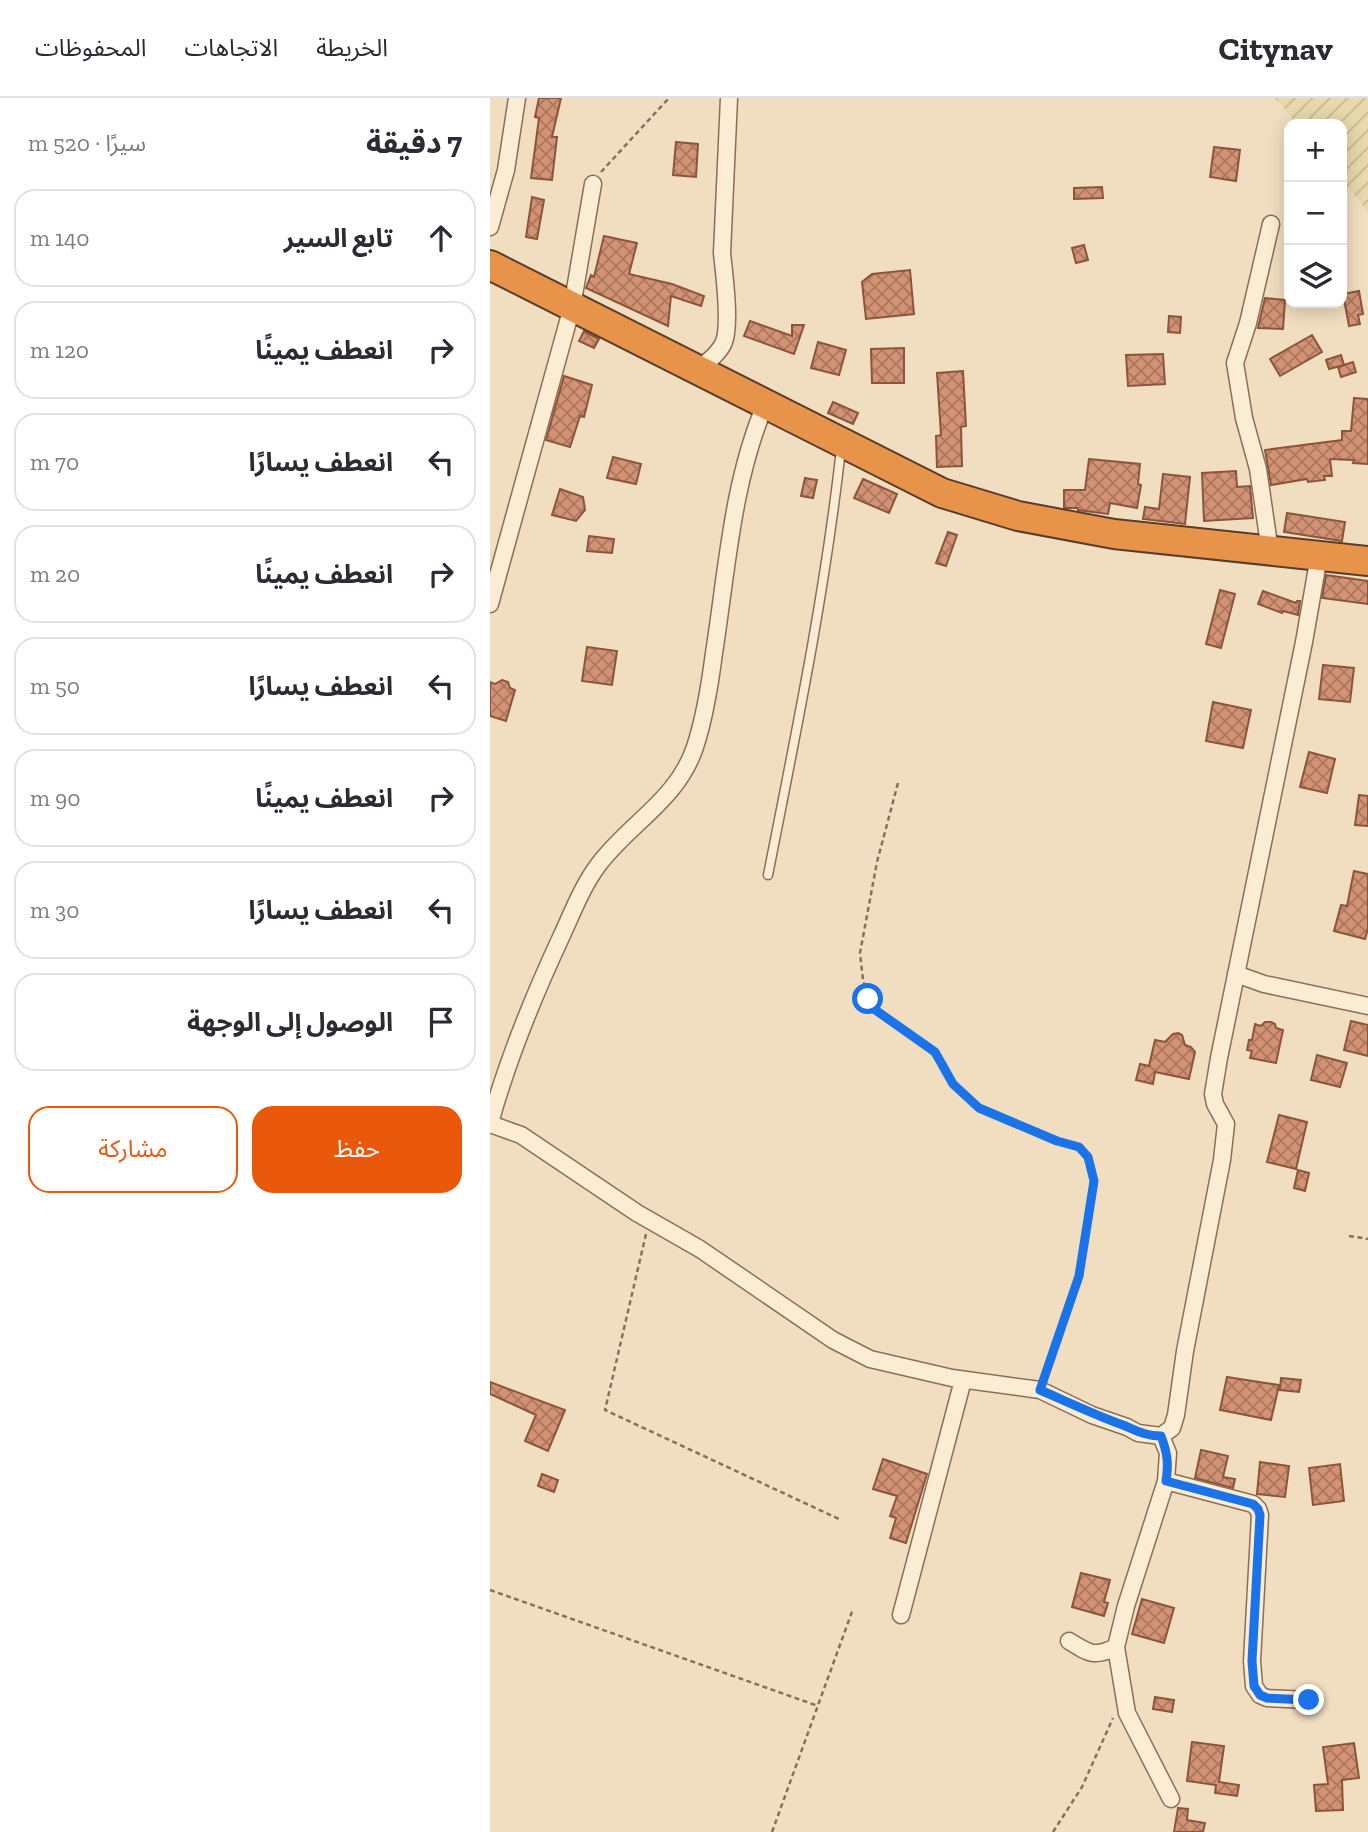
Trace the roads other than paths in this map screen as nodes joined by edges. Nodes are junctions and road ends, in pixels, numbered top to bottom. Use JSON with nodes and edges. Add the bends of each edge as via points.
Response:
{"nodes":[{"id":1,"x":517,"y":98,"type":"edge"},
{"id":2,"x":729,"y":98,"type":"edge"},
{"id":3,"x":593,"y":184,"type":"road end"},
{"id":4,"x":1271,"y":224,"type":"dead end"},
{"id":5,"x":490,"y":227,"type":"edge"},
{"id":6,"x":490,"y":265,"type":"edge"},
{"id":7,"x":572,"y":307,"type":"junction"},
{"id":8,"x":697,"y":370,"type":"junction"},
{"id":9,"x":765,"y":405,"type":"junction"},
{"id":10,"x":841,"y":443,"type":"junction"},
{"id":11,"x":1270,"y":551,"type":"junction"},
{"id":12,"x":1319,"y":556,"type":"junction"},
{"id":13,"x":1368,"y":561,"type":"edge"},
{"id":14,"x":490,"y":604,"type":"edge"},
{"id":15,"x":768,"y":875,"type":"dead end"},
{"id":16,"x":1236,"y":974,"type":"junction"},
{"id":17,"x":1368,"y":1006,"type":"edge"},
{"id":18,"x":490,"y":1123,"type":"edge"},
{"id":19,"x":963,"y":1380,"type":"junction"},
{"id":20,"x":1161,"y":1436,"type":"junction"},
{"id":21,"x":1166,"y":1481,"type":"junction"},
{"id":22,"x":901,"y":1615,"type":"dead end"},
{"id":23,"x":1069,"y":1641,"type":"dead end"},
{"id":24,"x":1116,"y":1647,"type":"junction"},
{"id":25,"x":1309,"y":1700,"type":"dead end"},
{"id":26,"x":1171,"y":1799,"type":"dead end"}],
"edges":[{"from":1,"to":5,"type":"street","via":[[506,170]]},
{"from":2,"to":8,"type":"street","via":[[722,253],[724,341]]},
{"from":3,"to":7,"type":"street"},
{"from":4,"to":11,"type":"street","via":[[1235,363]]},
{"from":6,"to":7,"type":"highway"},
{"from":7,"to":8,"type":"highway"},
{"from":7,"to":14,"type":"street"},
{"from":8,"to":9,"type":"highway"},
{"from":9,"to":10,"type":"highway"},
{"from":9,"to":18,"type":"street","via":[[742,471],[695,747],[668,795],[598,865],[582,891],[516,1042]]},
{"from":10,"to":11,"type":"highway","via":[[942,493],[1018,516],[1114,534]]},
{"from":10,"to":15,"type":"lane","via":[[831,537]]},
{"from":11,"to":12,"type":"highway"},
{"from":12,"to":13,"type":"highway"},
{"from":12,"to":16,"type":"street"},
{"from":16,"to":17,"type":"street"},
{"from":16,"to":20,"type":"street","via":[[1213,1094],[1226,1124],[1222,1160],[1176,1415],[1172,1428]]},
{"from":18,"to":19,"type":"street","via":[[521,1135],[855,1352]]},
{"from":19,"to":20,"type":"street","via":[[1040,1390],[1139,1433]]},
{"from":19,"to":22,"type":"street"},
{"from":20,"to":21,"type":"street","via":[[1168,1453]]},
{"from":21,"to":24,"type":"street"},
{"from":21,"to":25,"type":"street","via":[[1258,1509],[1254,1686],[1267,1698]]},
{"from":23,"to":24,"type":"street","via":[[1088,1653],[1102,1654]]},
{"from":24,"to":26,"type":"street","via":[[1127,1713]]}]}
